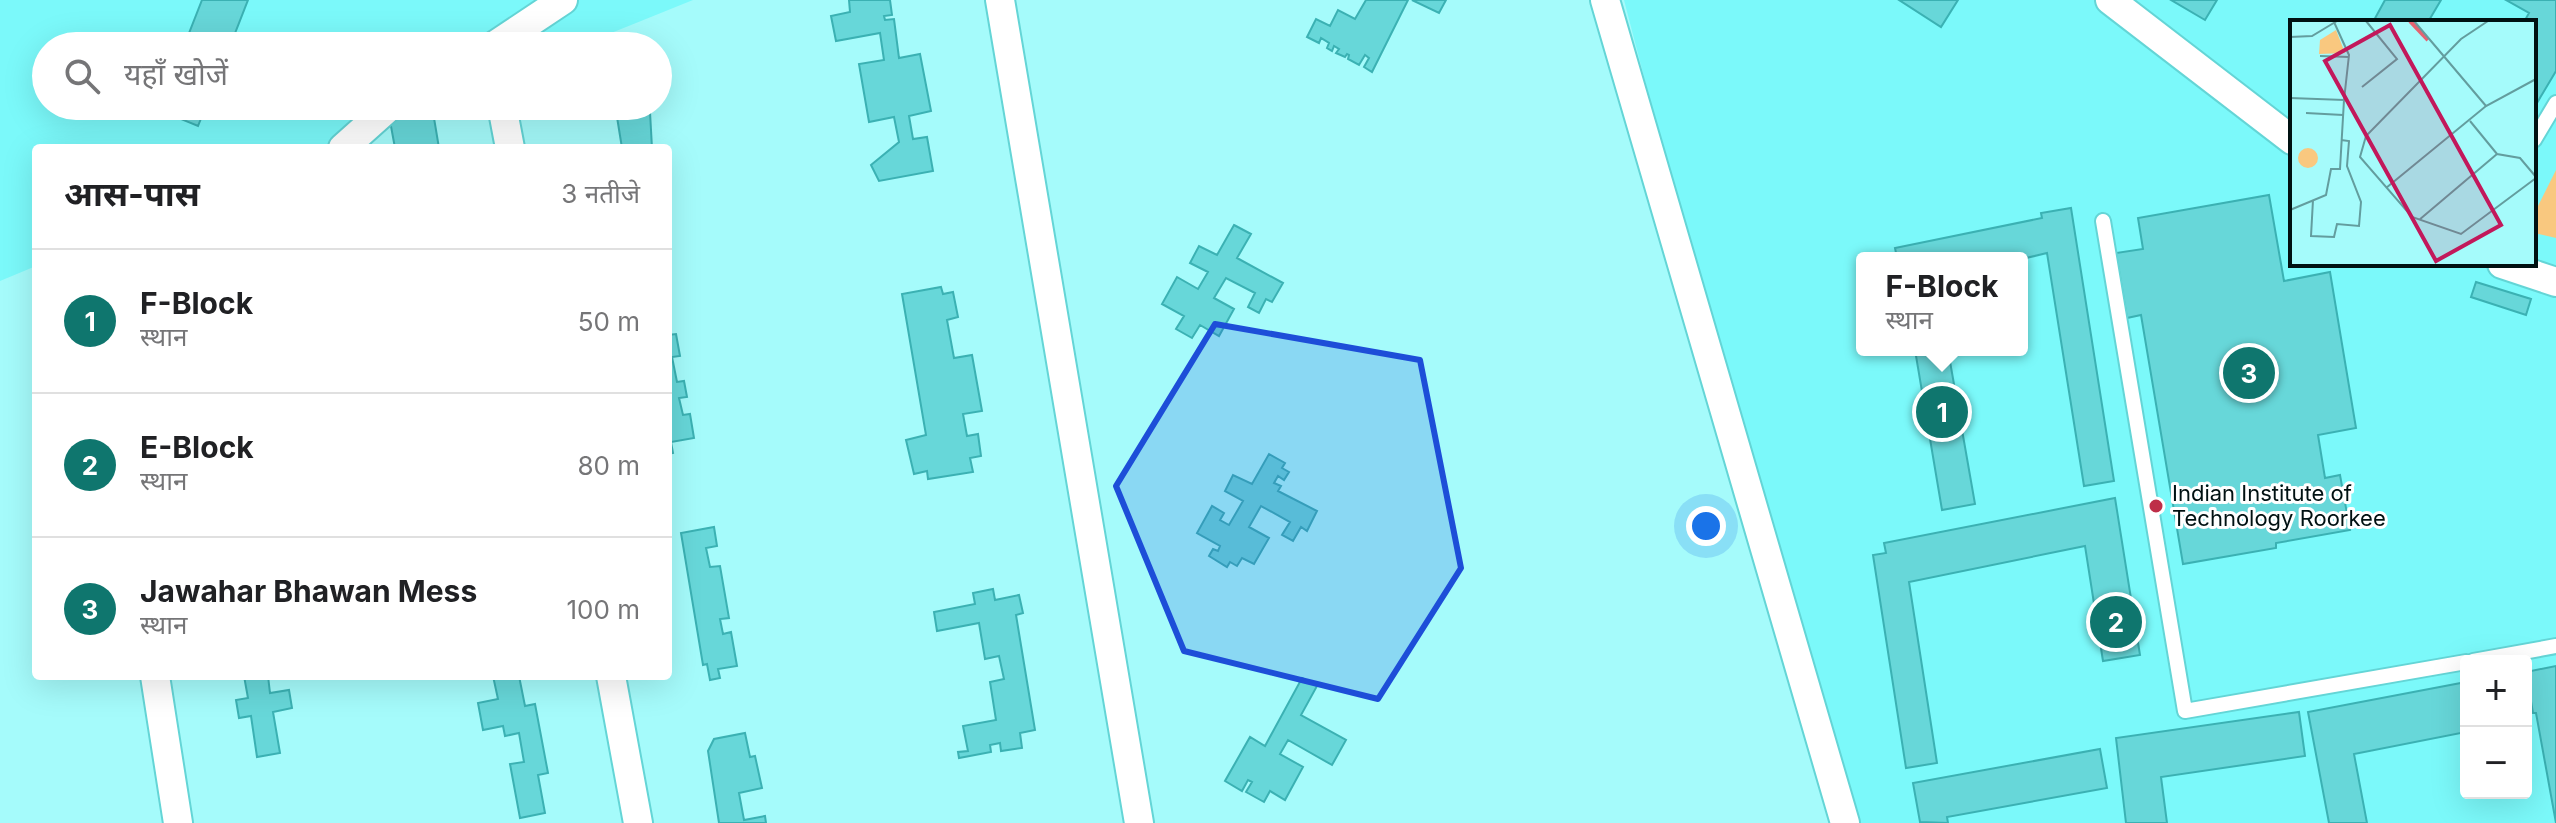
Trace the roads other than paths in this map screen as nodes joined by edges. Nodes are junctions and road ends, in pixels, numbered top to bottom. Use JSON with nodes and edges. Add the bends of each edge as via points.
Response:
{"nodes":[{"id":1,"x":563,"y":0,"type":"edge"},
{"id":2,"x":1000,"y":0,"type":"edge"},
{"id":3,"x":1605,"y":0,"type":"edge"},
{"id":4,"x":2110,"y":0,"type":"edge"},
{"id":5,"x":515,"y":32,"type":"edge"},
{"id":6,"x":2556,"y":103,"type":"edge"},
{"id":7,"x":374,"y":120,"type":"edge"},
{"id":8,"x":505,"y":120,"type":"edge"},
{"id":9,"x":2536,"y":137,"type":"edge"},
{"id":10,"x":2290,"y":138,"type":"edge"},
{"id":11,"x":347,"y":144,"type":"edge"},
{"id":12,"x":509,"y":144,"type":"edge"},
{"id":13,"x":2103,"y":221,"type":"dead end"},
{"id":14,"x":2508,"y":266,"type":"edge"},
{"id":15,"x":2556,"y":282,"type":"edge"},
{"id":16,"x":2556,"y":646,"type":"edge"},
{"id":17,"x":2506,"y":655,"type":"edge"},
{"id":18,"x":2460,"y":663,"type":"edge"},
{"id":19,"x":156,"y":680,"type":"edge"},
{"id":20,"x":612,"y":680,"type":"edge"},
{"id":21,"x":178,"y":823,"type":"edge"},
{"id":22,"x":638,"y":823,"type":"edge"},
{"id":23,"x":1139,"y":823,"type":"edge"},
{"id":24,"x":1845,"y":823,"type":"edge"}],
"edges":[{"from":1,"to":5,"type":"street"},
{"from":2,"to":23,"type":"street"},
{"from":3,"to":24,"type":"street"},
{"from":4,"to":10,"type":"street"},
{"from":6,"to":9,"type":"lane"},
{"from":7,"to":11,"type":"street"},
{"from":8,"to":12,"type":"street"},
{"from":13,"to":18,"type":"lane","via":[[2185,711]]},
{"from":14,"to":15,"type":"street"},
{"from":16,"to":17,"type":"lane"},
{"from":19,"to":21,"type":"street"},
{"from":20,"to":22,"type":"street"}]}
